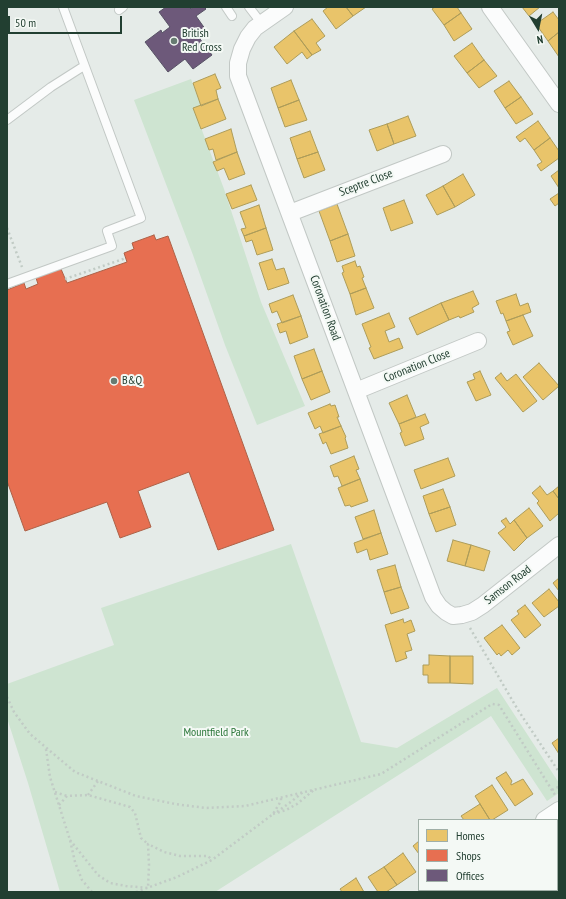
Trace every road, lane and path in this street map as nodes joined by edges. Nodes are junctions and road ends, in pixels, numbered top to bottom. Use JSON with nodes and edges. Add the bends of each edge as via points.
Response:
{"nodes":[{"id":1,"x":62,"y":7,"type":"edge"},
{"id":2,"x":226,"y":7,"type":"edge"},
{"id":3,"x":249,"y":7,"type":"edge"},
{"id":4,"x":285,"y":7,"type":"edge"},
{"id":5,"x":490,"y":7,"type":"edge"},
{"id":6,"x":232,"y":16,"type":"dead end"},
{"id":7,"x":262,"y":24,"type":"junction"},
{"id":8,"x":84,"y":66,"type":"junction"},
{"id":9,"x":559,"y":104,"type":"edge"},
{"id":10,"x":7,"y":120,"type":"edge"},
{"id":11,"x":443,"y":154,"type":"dead end"},
{"id":12,"x":290,"y":213,"type":"junction"},
{"id":13,"x":7,"y":228,"type":"edge"},
{"id":14,"x":126,"y":258,"type":"dead end"},
{"id":15,"x":26,"y":277,"type":"junction"},
{"id":16,"x":65,"y":279,"type":"dead end"},
{"id":17,"x":7,"y":284,"type":"edge"},
{"id":18,"x":478,"y":341,"type":"dead end"},
{"id":19,"x":356,"y":391,"type":"junction"},
{"id":20,"x":559,"y":545,"type":"edge"},
{"id":21,"x":458,"y":616,"type":"junction"},
{"id":22,"x":7,"y":697,"type":"edge"},
{"id":23,"x":46,"y":749,"type":"junction"},
{"id":24,"x":559,"y":772,"type":"edge"},
{"id":25,"x":98,"y":780,"type":"junction"},
{"id":26,"x":316,"y":788,"type":"junction"},
{"id":27,"x":559,"y":789,"type":"edge"},
{"id":28,"x":552,"y":790,"type":"junction"},
{"id":29,"x":303,"y":791,"type":"junction"},
{"id":30,"x":54,"y":792,"type":"junction"},
{"id":31,"x":67,"y":796,"type":"junction"},
{"id":32,"x":88,"y":796,"type":"junction"},
{"id":33,"x":281,"y":797,"type":"junction"},
{"id":34,"x":559,"y":801,"type":"edge"},
{"id":35,"x":59,"y":805,"type":"junction"},
{"id":36,"x":559,"y":810,"type":"edge"},
{"id":37,"x":273,"y":814,"type":"junction"},
{"id":38,"x":546,"y":819,"type":"edge"},
{"id":39,"x":70,"y":840,"type":"junction"},
{"id":40,"x":148,"y":844,"type":"junction"},
{"id":41,"x":212,"y":860,"type":"junction"},
{"id":42,"x":148,"y":888,"type":"junction"},
{"id":43,"x":92,"y":892,"type":"edge"},
{"id":44,"x":136,"y":892,"type":"edge"}],
"edges":[{"from":1,"to":8,"type":"lane"},
{"from":2,"to":6,"type":"lane"},
{"from":3,"to":7,"type":"lane"},
{"from":4,"to":7,"type":"street","name":"Coronation Road"},
{"from":5,"to":9,"type":"street"},
{"from":7,"to":12,"type":"street","name":"Coronation Road","via":[[255,28],[242,49],[238,76]]},
{"from":8,"to":10,"type":"lane"},
{"from":8,"to":15,"type":"lane","via":[[141,218],[107,231],[112,246]]},
{"from":11,"to":12,"type":"street","name":"Sceptre Close"},
{"from":12,"to":19,"type":"street","name":"Coronation Road"},
{"from":13,"to":15,"type":"path"},
{"from":14,"to":16,"type":"path"},
{"from":15,"to":17,"type":"lane"},
{"from":18,"to":19,"type":"street","name":"Coronation Close"},
{"from":19,"to":21,"type":"street","name":"Coronation Road","via":[[433,597],[446,612]]},
{"from":20,"to":21,"type":"street","name":"Samson Road","via":[[483,605]]},
{"from":21,"to":24,"type":"path"},
{"from":22,"to":23,"type":"path","via":[[30,734]]},
{"from":23,"to":25,"type":"path","via":[[75,772]]},
{"from":23,"to":30,"type":"path"},
{"from":25,"to":32,"type":"path"},
{"from":25,"to":33,"type":"path","via":[[136,796],[206,808],[245,806]]},
{"from":26,"to":28,"type":"path","via":[[381,774],[492,704],[499,705]]},
{"from":26,"to":29,"type":"path"},
{"from":26,"to":37,"type":"path","via":[[297,804]]},
{"from":27,"to":28,"type":"path","via":[[558,787]]},
{"from":28,"to":34,"type":"path"},
{"from":29,"to":33,"type":"path"},
{"from":29,"to":37,"type":"path"},
{"from":30,"to":31,"type":"path"},
{"from":30,"to":35,"type":"path"},
{"from":31,"to":32,"type":"path"},
{"from":31,"to":35,"type":"path"},
{"from":32,"to":40,"type":"path","via":[[130,807],[135,813],[141,838]]},
{"from":33,"to":37,"type":"path"},
{"from":35,"to":39,"type":"path"},
{"from":36,"to":38,"type":"street"},
{"from":37,"to":41,"type":"path"},
{"from":39,"to":42,"type":"path","via":[[98,876],[126,886]]},
{"from":39,"to":43,"type":"path","via":[[82,880]]},
{"from":40,"to":41,"type":"path","via":[[180,856],[208,856]]},
{"from":40,"to":42,"type":"path"},
{"from":41,"to":42,"type":"path"},
{"from":42,"to":44,"type":"path"}]}
